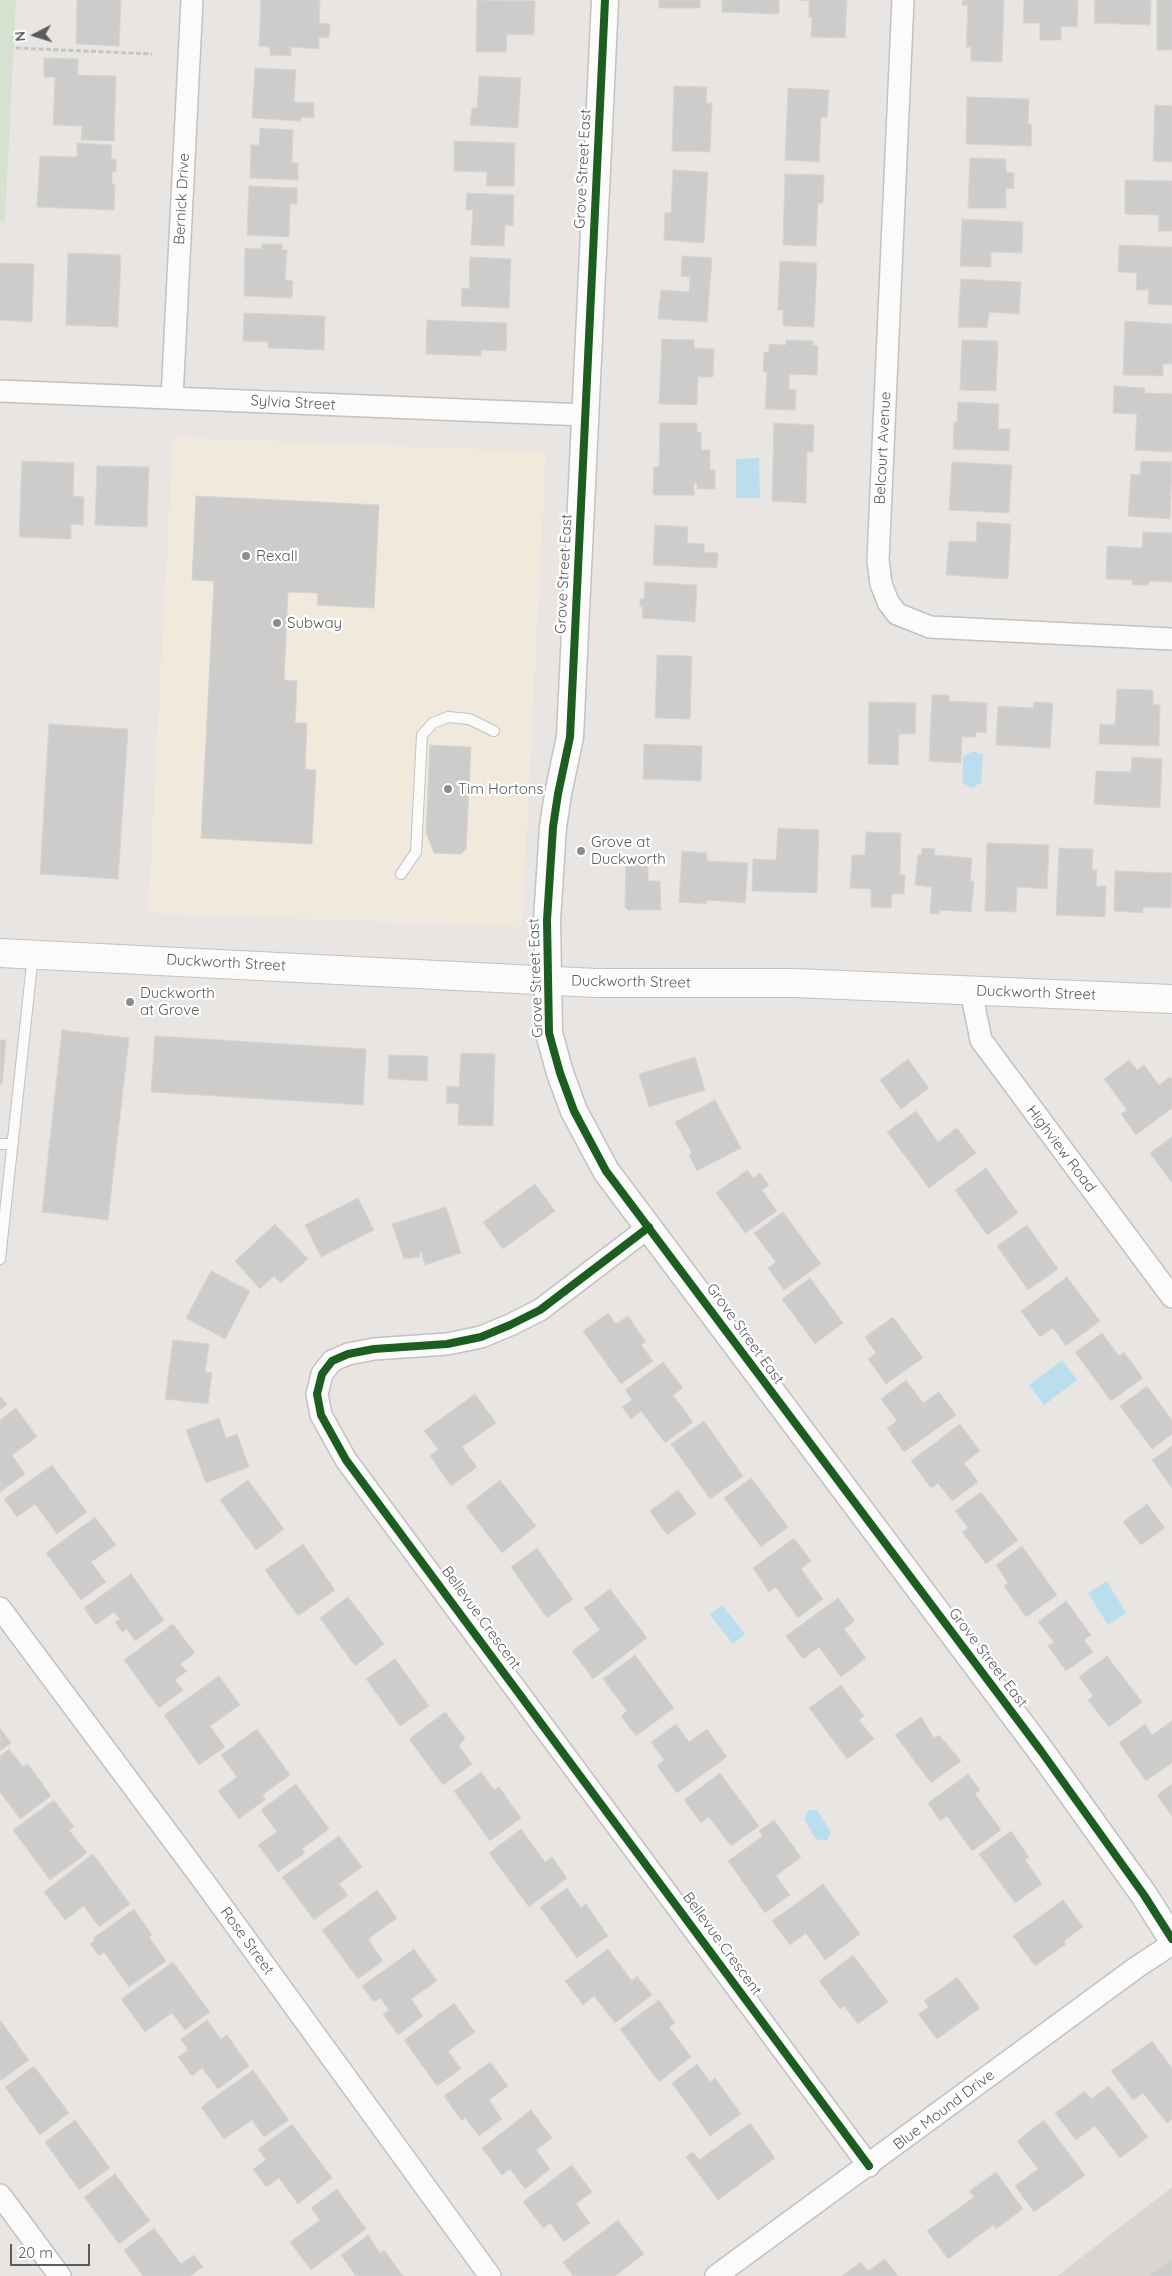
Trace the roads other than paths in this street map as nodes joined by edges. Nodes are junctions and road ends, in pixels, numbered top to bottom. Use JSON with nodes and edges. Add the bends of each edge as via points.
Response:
{"nodes":[{"id":1,"x":192,"y":0,"type":"edge"},
{"id":2,"x":605,"y":0,"type":"edge"},
{"id":3,"x":903,"y":0,"type":"edge"},
{"id":4,"x":0,"y":391,"type":"edge"},
{"id":5,"x":172,"y":398,"type":"junction"},
{"id":6,"x":585,"y":416,"type":"junction"},
{"id":7,"x":1172,"y":639,"type":"edge"},
{"id":8,"x":494,"y":731,"type":"dead end"},
{"id":9,"x":402,"y":874,"type":"dead end"},
{"id":10,"x":0,"y":953,"type":"edge"},
{"id":11,"x":33,"y":954,"type":"junction"},
{"id":12,"x":548,"y":980,"type":"junction"},
{"id":13,"x":971,"y":991,"type":"junction"},
{"id":14,"x":1172,"y":999,"type":"edge"},
{"id":15,"x":0,"y":1144,"type":"edge"},
{"id":16,"x":13,"y":1144,"type":"junction"},
{"id":17,"x":649,"y":1228,"type":"junction"},
{"id":18,"x":0,"y":1259,"type":"edge"},
{"id":19,"x":1172,"y":1298,"type":"edge"},
{"id":20,"x":0,"y":1608,"type":"edge"},
{"id":21,"x":1172,"y":1939,"type":"edge"},
{"id":22,"x":1172,"y":1944,"type":"edge"},
{"id":23,"x":869,"y":2166,"type":"junction"},
{"id":24,"x":0,"y":2195,"type":"edge"},
{"id":25,"x":60,"y":2276,"type":"edge"},
{"id":26,"x":490,"y":2276,"type":"edge"},
{"id":27,"x":716,"y":2276,"type":"edge"}],
"edges":[{"from":1,"to":5,"type":"street","name":"Bernick Drive"},
{"from":2,"to":6,"type":"street","name":"Grove Street East"},
{"from":3,"to":7,"type":"street","name":"Belcourt Avenue","via":[[878,560],[881,584],[888,602],[897,614],[930,627]]},
{"from":4,"to":5,"type":"street","name":"Sylvia Street"},
{"from":5,"to":6,"type":"street","name":"Sylvia Street"},
{"from":6,"to":12,"type":"street","name":"Grove Street East","via":[[570,737],[553,827],[547,920]]},
{"from":8,"to":9,"type":"lane","via":[[468,719],[448,717],[433,723],[422,735],[416,852]]},
{"from":10,"to":11,"type":"main road","name":"Duckworth Street"},
{"from":11,"to":12,"type":"main road","name":"Duckworth Street"},
{"from":11,"to":16,"type":"lane"},
{"from":12,"to":13,"type":"main road","name":"Duckworth Street"},
{"from":12,"to":17,"type":"street","name":"Grove Street East","via":[[549,1033],[574,1111],[606,1171]]},
{"from":13,"to":14,"type":"main road","name":"Duckworth Street"},
{"from":13,"to":19,"type":"street","name":"Highview Road","via":[[981,1040]]},
{"from":15,"to":16,"type":"lane"},
{"from":16,"to":18,"type":"lane"},
{"from":17,"to":21,"type":"street","name":"Grove Street East","via":[[1041,1751]]},
{"from":17,"to":23,"type":"street","name":"Bellevue Crescent","via":[[540,1310],[510,1325],[481,1337],[447,1344],[374,1349],[332,1361],[322,1374],[317,1394],[321,1415],[346,1460]]},
{"from":20,"to":26,"type":"street","name":"Rose Street","via":[[205,1883]]},
{"from":22,"to":23,"type":"street","name":"Blue Mound Drive","via":[[1129,1972]]},
{"from":23,"to":27,"type":"street","name":"Blue Mound Drive"},
{"from":24,"to":25,"type":"street"}]}
